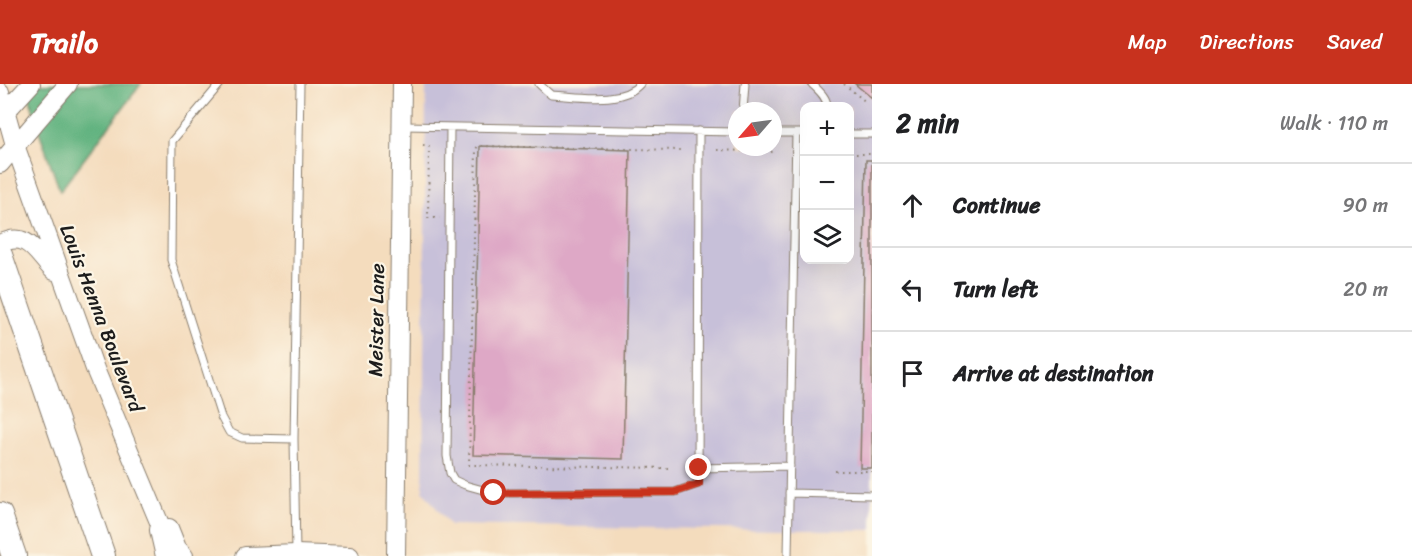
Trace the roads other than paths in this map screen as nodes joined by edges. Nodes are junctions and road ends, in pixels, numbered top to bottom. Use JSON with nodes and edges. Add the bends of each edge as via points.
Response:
{"nodes":[{"id":1,"x":31,"y":84,"type":"edge"},
{"id":2,"x":68,"y":84,"type":"edge"},
{"id":3,"x":220,"y":84,"type":"edge"},
{"id":4,"x":300,"y":84,"type":"edge"},
{"id":5,"x":402,"y":84,"type":"edge"},
{"id":6,"x":539,"y":84,"type":"edge"},
{"id":7,"x":640,"y":84,"type":"edge"},
{"id":8,"x":745,"y":84,"type":"edge"},
{"id":9,"x":812,"y":84,"type":"edge"},
{"id":10,"x":0,"y":92,"type":"edge"},
{"id":11,"x":744,"y":102,"type":"edge"},
{"id":12,"x":826,"y":102,"type":"edge"},
{"id":13,"x":3,"y":115,"type":"edge"},
{"id":14,"x":401,"y":126,"type":"junction"},
{"id":15,"x":450,"y":127,"type":"junction"},
{"id":16,"x":699,"y":131,"type":"junction"},
{"id":17,"x":728,"y":132,"type":"edge"},
{"id":18,"x":782,"y":133,"type":"edge"},
{"id":19,"x":796,"y":133,"type":"junction"},
{"id":20,"x":800,"y":133,"type":"edge"},
{"id":21,"x":854,"y":134,"type":"edge"},
{"id":22,"x":872,"y":134,"type":"edge"},
{"id":23,"x":15,"y":145,"type":"junction"},
{"id":24,"x":0,"y":164,"type":"edge"},
{"id":25,"x":0,"y":244,"type":"edge"},
{"id":26,"x":0,"y":255,"type":"edge"},
{"id":27,"x":62,"y":279,"type":"junction"},
{"id":28,"x":294,"y":439,"type":"junction"},
{"id":29,"x":790,"y":466,"type":"junction"},
{"id":30,"x":699,"y":468,"type":"junction"},
{"id":31,"x":140,"y":480,"type":"junction"},
{"id":32,"x":789,"y":494,"type":"junction"},
{"id":33,"x":872,"y":495,"type":"edge"},
{"id":34,"x":0,"y":515,"type":"edge"},
{"id":35,"x":162,"y":530,"type":"junction"},
{"id":36,"x":296,"y":554,"type":"junction"},
{"id":37,"x":14,"y":556,"type":"edge"},
{"id":38,"x":103,"y":556,"type":"edge"},
{"id":39,"x":168,"y":556,"type":"edge"},
{"id":40,"x":174,"y":556,"type":"edge"},
{"id":41,"x":184,"y":556,"type":"edge"},
{"id":42,"x":244,"y":556,"type":"edge"},
{"id":43,"x":350,"y":556,"type":"edge"},
{"id":44,"x":396,"y":556,"type":"edge"},
{"id":45,"x":788,"y":556,"type":"edge"}],
"edges":[{"from":1,"to":13,"type":"street"},
{"from":2,"to":23,"type":"street"},
{"from":3,"to":28,"type":"lane","via":[[172,141],[171,261],[229,432],[242,438]]},
{"from":4,"to":28,"type":"lane"},
{"from":5,"to":14,"type":"street","name":"Meister Lane"},
{"from":6,"to":7,"type":"lane","via":[[551,95],[616,97]]},
{"from":8,"to":11,"type":"lane"},
{"from":9,"to":12,"type":"lane"},
{"from":10,"to":13,"type":"street","name":"Louis Henna Boulevard"},
{"from":13,"to":23,"type":"street","name":"Louis Henna Boulevard"},
{"from":14,"to":15,"type":"lane"},
{"from":14,"to":44,"type":"street","name":"Meister Lane"},
{"from":15,"to":16,"type":"lane"},
{"from":15,"to":30,"type":"lane","via":[[447,456],[454,480],[494,493],[675,492],[699,484]]},
{"from":16,"to":17,"type":"lane"},
{"from":16,"to":30,"type":"lane"},
{"from":18,"to":19,"type":"lane"},
{"from":19,"to":20,"type":"lane"},
{"from":19,"to":29,"type":"lane"},
{"from":21,"to":22,"type":"lane"},
{"from":23,"to":24,"type":"street"},
{"from":23,"to":27,"type":"street","name":"Louis Henna Boulevard"},
{"from":25,"to":27,"type":"street","via":[[19,239],[28,244]]},
{"from":26,"to":38,"type":"highway"},
{"from":27,"to":31,"type":"street","name":"Louis Henna Boulevard"},
{"from":28,"to":36,"type":"lane"},
{"from":29,"to":30,"type":"lane"},
{"from":29,"to":32,"type":"lane"},
{"from":31,"to":35,"type":"street","name":"Louis Henna Boulevard"},
{"from":31,"to":41,"type":"street","via":[[156,498]]},
{"from":32,"to":33,"type":"lane"},
{"from":32,"to":45,"type":"lane"},
{"from":34,"to":37,"type":"highway"},
{"from":35,"to":39,"type":"highway"},
{"from":35,"to":40,"type":"street","name":"Louis Henna Boulevard"},
{"from":36,"to":42,"type":"street"},
{"from":36,"to":43,"type":"street"}]}
